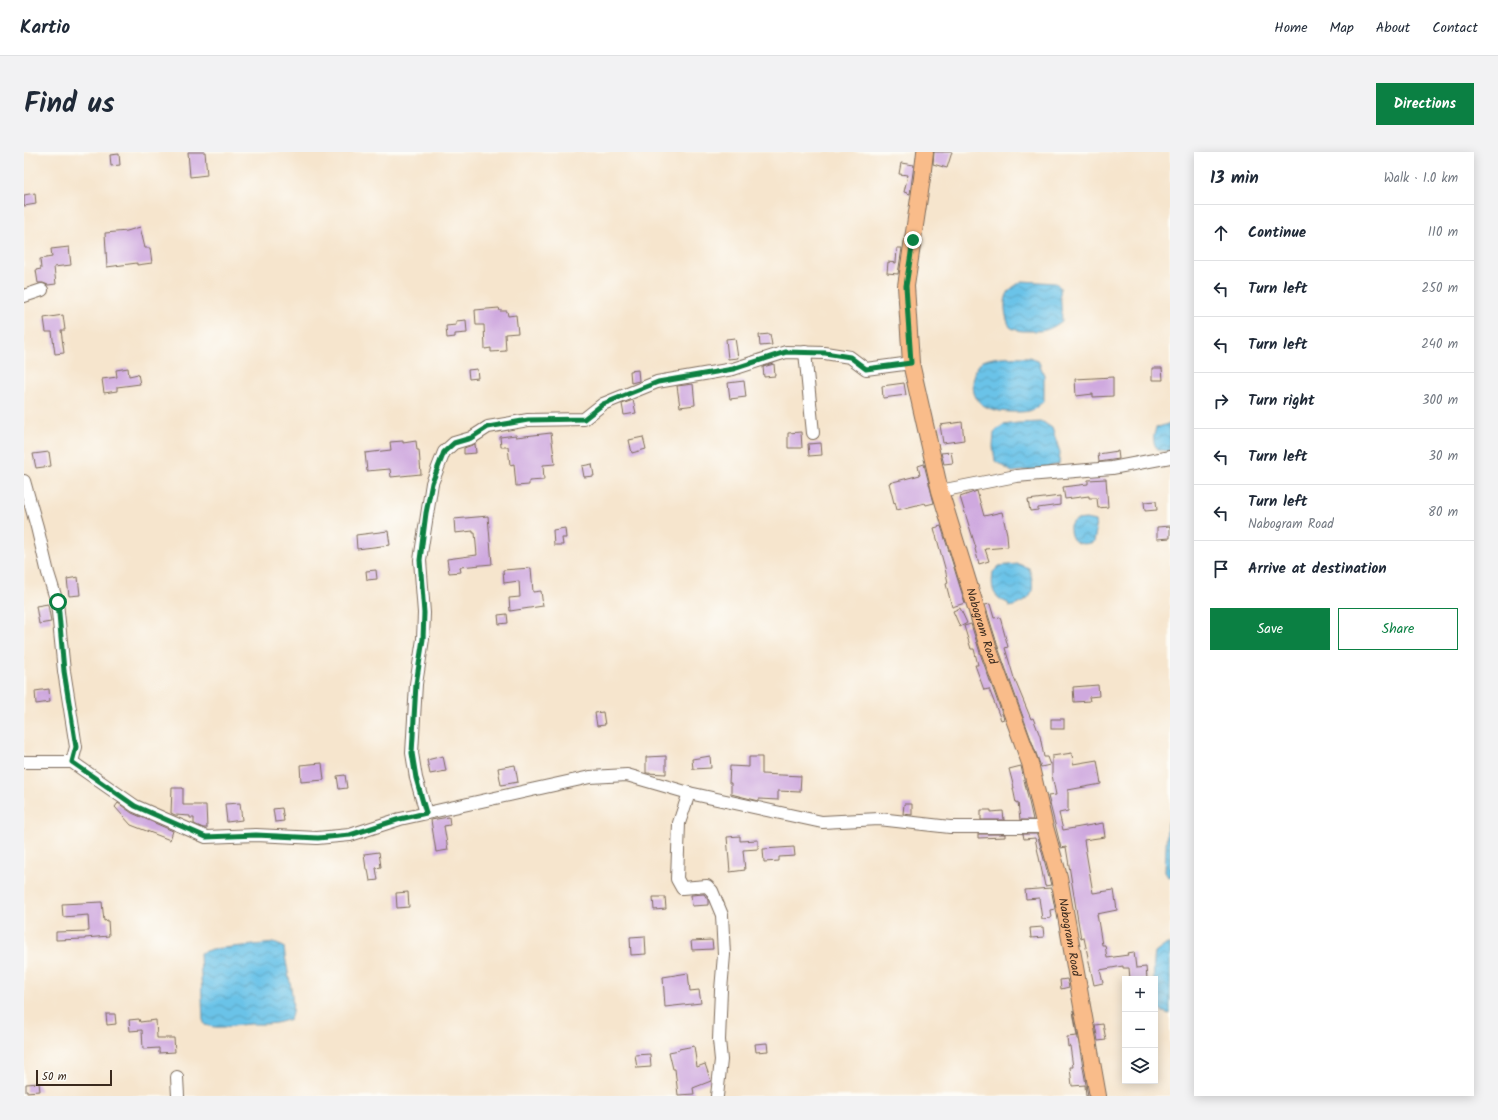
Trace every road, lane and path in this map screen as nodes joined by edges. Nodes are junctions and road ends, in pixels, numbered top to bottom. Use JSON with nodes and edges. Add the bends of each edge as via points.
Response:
{"nodes":[{"id":1,"x":925,"y":152,"type":"edge"},
{"id":2,"x":42,"y":290,"type":"dead end"},
{"id":3,"x":24,"y":296,"type":"edge"},
{"id":4,"x":805,"y":352,"type":"junction"},
{"id":5,"x":911,"y":363,"type":"junction"},
{"id":6,"x":813,"y":432,"type":"dead end"},
{"id":7,"x":1170,"y":457,"type":"edge"},
{"id":8,"x":24,"y":482,"type":"edge"},
{"id":9,"x":940,"y":490,"type":"junction"},
{"id":10,"x":24,"y":762,"type":"edge"},
{"id":11,"x":72,"y":762,"type":"junction"},
{"id":12,"x":689,"y":793,"type":"junction"},
{"id":13,"x":426,"y":813,"type":"junction"},
{"id":14,"x":1045,"y":827,"type":"junction"},
{"id":15,"x":177,"y":1077,"type":"dead end"},
{"id":16,"x":178,"y":1096,"type":"edge"},
{"id":17,"x":717,"y":1096,"type":"edge"},
{"id":18,"x":1098,"y":1096,"type":"edge"}],
"edges":[{"from":1,"to":5,"type":"main road","name":"Nabogram Road","via":[[906,286]]},
{"from":2,"to":3,"type":"street"},
{"from":4,"to":5,"type":"street","via":[[850,357],[866,369]]},
{"from":4,"to":6,"type":"street"},
{"from":4,"to":13,"type":"street","via":[[786,352],[733,369],[658,382],[603,404],[584,419],[528,420],[488,427],[471,438],[454,443],[444,452],[432,483],[420,560],[423,639],[416,684],[412,753]]},
{"from":5,"to":9,"type":"main road","name":"Nabogram Road"},
{"from":7,"to":9,"type":"street","via":[[1112,468],[1016,476]]},
{"from":8,"to":11,"type":"street","via":[[58,602],[64,671],[76,747]]},
{"from":9,"to":14,"type":"main road","name":"Nabogram Road","via":[[990,653],[1030,763]]},
{"from":10,"to":11,"type":"street"},
{"from":11,"to":13,"type":"street","via":[[135,806],[206,837],[256,835],[318,838],[350,835]]},
{"from":12,"to":13,"type":"street","via":[[627,775],[590,777]]},
{"from":12,"to":14,"type":"street","via":[[822,822],[878,820],[950,827]]},
{"from":12,"to":17,"type":"street","via":[[679,823],[677,878],[682,888],[707,886],[712,891],[722,915],[724,955],[719,1040],[721,1060]]},
{"from":14,"to":18,"type":"main road","name":"Nabogram Road","via":[[1059,877]]},
{"from":15,"to":16,"type":"street"}]}
